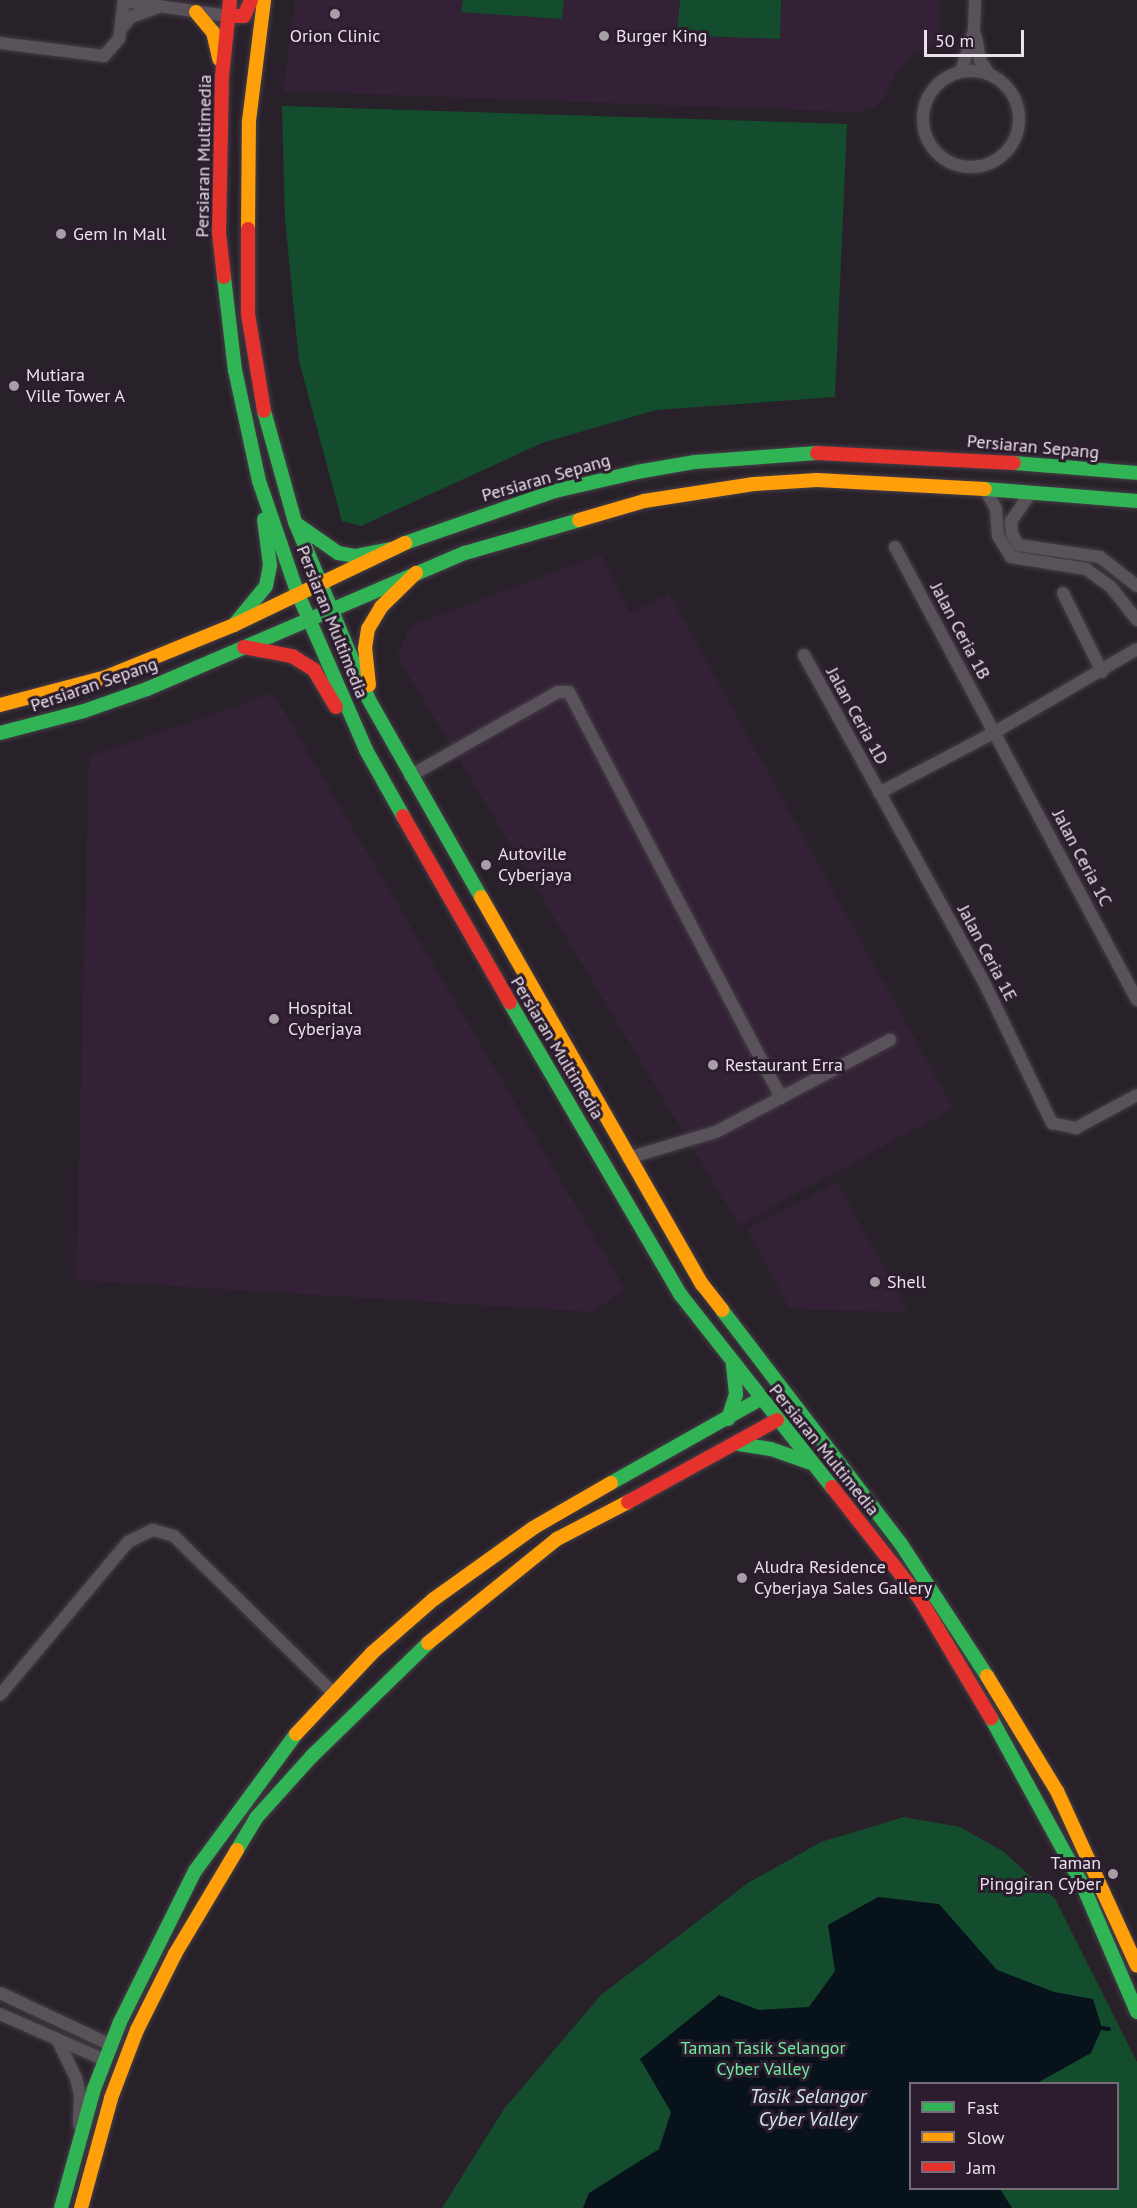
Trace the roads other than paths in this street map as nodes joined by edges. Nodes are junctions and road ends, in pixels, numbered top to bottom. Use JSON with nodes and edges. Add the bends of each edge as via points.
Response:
{"nodes":[{"id":1,"x":124,"y":0,"type":"edge"},
{"id":2,"x":230,"y":0,"type":"edge"},
{"id":3,"x":251,"y":0,"type":"edge"},
{"id":4,"x":264,"y":0,"type":"edge"},
{"id":5,"x":975,"y":0,"type":"edge"},
{"id":6,"x":163,"y":7,"type":"junction"},
{"id":7,"x":196,"y":12,"type":"junction"},
{"id":8,"x":228,"y":16,"type":"junction"},
{"id":9,"x":120,"y":30,"type":"junction"},
{"id":10,"x":974,"y":30,"type":"junction"},
{"id":11,"x":0,"y":43,"type":"edge"},
{"id":12,"x":961,"y":71,"type":"junction"},
{"id":13,"x":989,"y":74,"type":"junction"},
{"id":14,"x":222,"y":76,"type":"junction"},
{"id":15,"x":1137,"y":473,"type":"edge"},
{"id":16,"x":260,"y":481,"type":"junction"},
{"id":17,"x":985,"y":489,"type":"junction"},
{"id":18,"x":1030,"y":494,"type":"junction"},
{"id":19,"x":1137,"y":501,"type":"edge"},
{"id":20,"x":295,"y":522,"type":"junction"},
{"id":21,"x":894,"y":547,"type":"dead end"},
{"id":22,"x":390,"y":549,"type":"junction"},
{"id":23,"x":416,"y":573,"type":"junction"},
{"id":24,"x":318,"y":583,"type":"junction"},
{"id":25,"x":1137,"y":586,"type":"edge"},
{"id":26,"x":1064,"y":593,"type":"dead end"},
{"id":27,"x":298,"y":594,"type":"junction"},
{"id":28,"x":329,"y":608,"type":"junction"},
{"id":29,"x":308,"y":618,"type":"junction"},
{"id":30,"x":1137,"y":620,"type":"edge"},
{"id":31,"x":234,"y":625,"type":"junction"},
{"id":32,"x":244,"y":647,"type":"junction"},
{"id":33,"x":1137,"y":649,"type":"edge"},
{"id":34,"x":804,"y":655,"type":"dead end"},
{"id":35,"x":1102,"y":672,"type":"junction"},
{"id":36,"x":369,"y":700,"type":"junction"},
{"id":37,"x":0,"y":705,"type":"edge"},
{"id":38,"x":995,"y":732,"type":"junction"},
{"id":39,"x":0,"y":733,"type":"edge"},
{"id":40,"x":366,"y":750,"type":"junction"},
{"id":41,"x":410,"y":776,"type":"junction"},
{"id":42,"x":879,"y":794,"type":"junction"},
{"id":43,"x":1137,"y":1000,"type":"edge"},
{"id":44,"x":890,"y":1040,"type":"dead end"},
{"id":45,"x":1137,"y":1095,"type":"edge"},
{"id":46,"x":781,"y":1098,"type":"junction"},
{"id":47,"x":628,"y":1158,"type":"junction"},
{"id":48,"x":733,"y":1364,"type":"junction"},
{"id":49,"x":760,"y":1399,"type":"junction"},
{"id":50,"x":728,"y":1419,"type":"junction"},
{"id":51,"x":777,"y":1420,"type":"junction"},
{"id":52,"x":739,"y":1444,"type":"junction"},
{"id":53,"x":812,"y":1464,"type":"junction"},
{"id":54,"x":334,"y":1694,"type":"junction"},
{"id":55,"x":0,"y":1695,"type":"edge"},
{"id":56,"x":1136,"y":1961,"type":"edge"},
{"id":57,"x":0,"y":1993,"type":"edge"},
{"id":58,"x":1136,"y":2008,"type":"edge"},
{"id":59,"x":0,"y":2014,"type":"edge"},
{"id":60,"x":57,"y":2039,"type":"junction"},
{"id":61,"x":111,"y":2045,"type":"junction"},
{"id":62,"x":105,"y":2060,"type":"junction"},
{"id":63,"x":77,"y":2150,"type":"junction"},
{"id":64,"x":61,"y":2208,"type":"edge"},
{"id":65,"x":81,"y":2208,"type":"edge"}],
"edges":[{"from":1,"to":6,"type":"street"},
{"from":1,"to":9,"type":"street"},
{"from":2,"to":8,"type":"main road","name":"Persiaran Multimedia"},
{"from":3,"to":8,"type":"main road","via":[[244,16]]},
{"from":4,"to":20,"type":"main road","name":"Persiaran Multimedia","via":[[249,131],[248,314],[265,419]]},
{"from":5,"to":10,"type":"street"},
{"from":6,"to":7,"type":"street"},
{"from":6,"to":9,"type":"street","via":[[138,13]]},
{"from":7,"to":8,"type":"street"},
{"from":7,"to":14,"type":"main road","via":[[213,32]]},
{"from":8,"to":14,"type":"main road","name":"Persiaran Multimedia"},
{"from":9,"to":11,"type":"street","via":[[113,50],[104,56]]},
{"from":10,"to":12,"type":"street"},
{"from":10,"to":13,"type":"street","via":[[980,60]]},
{"from":12,"to":13,"type":"street"},
{"from":12,"to":13,"type":"street","via":[[932,92],[923,116],[924,130],[937,153],[960,166],[986,165],[1008,151],[1019,127],[1020,114],[1010,90]]},
{"from":14,"to":16,"type":"main road","name":"Persiaran Multimedia","via":[[219,233],[224,295]]},
{"from":15,"to":22,"type":"main road","name":"Persiaran Sepang","via":[[838,453],[695,462],[555,490]]},
{"from":16,"to":27,"type":"main road","name":"Persiaran Multimedia"},
{"from":16,"to":31,"type":"main road","via":[[270,564],[266,586]]},
{"from":17,"to":18,"type":"main road","name":"Persiaran Sepang"},
{"from":17,"to":23,"type":"main road","name":"Persiaran Sepang","via":[[817,480],[699,491],[564,521]]},
{"from":17,"to":30,"type":"street","via":[[996,509],[998,536],[1011,557],[1086,569],[1111,587]]},
{"from":18,"to":19,"type":"main road","name":"Persiaran Sepang"},
{"from":18,"to":25,"type":"street","via":[[1011,521],[1018,545],[1100,556]]},
{"from":20,"to":22,"type":"main road","via":[[338,553],[355,556]]},
{"from":20,"to":24,"type":"main road","name":"Persiaran Multimedia"},
{"from":21,"to":38,"type":"street","name":"Jalan Ceria 1B"},
{"from":22,"to":24,"type":"main road","name":"Persiaran Sepang"},
{"from":23,"to":28,"type":"main road","name":"Persiaran Sepang"},
{"from":23,"to":36,"type":"main road","via":[[381,607],[368,629],[365,648]]},
{"from":24,"to":27,"type":"main road","name":"Persiaran Sepang"},
{"from":24,"to":28,"type":"main road","name":"Persiaran Multimedia"},
{"from":26,"to":35,"type":"street"},
{"from":27,"to":29,"type":"main road","name":"Persiaran Multimedia"},
{"from":27,"to":31,"type":"main road","name":"Persiaran Sepang"},
{"from":28,"to":29,"type":"main road","name":"Persiaran Sepang"},
{"from":28,"to":36,"type":"main road","name":"Persiaran Multimedia"},
{"from":29,"to":32,"type":"main road","name":"Persiaran Sepang"},
{"from":29,"to":40,"type":"main road","name":"Persiaran Multimedia"},
{"from":31,"to":37,"type":"main road","name":"Persiaran Sepang","via":[[106,677]]},
{"from":32,"to":39,"type":"main road","name":"Persiaran Sepang","via":[[131,695]]},
{"from":32,"to":40,"type":"main road","via":[[292,656],[314,670]]},
{"from":33,"to":35,"type":"street"},
{"from":34,"to":42,"type":"street","name":"Jalan Ceria 1D"},
{"from":35,"to":38,"type":"street"},
{"from":36,"to":41,"type":"main road","name":"Persiaran Multimedia"},
{"from":38,"to":42,"type":"street"},
{"from":38,"to":43,"type":"street","name":"Jalan Ceria 1C"},
{"from":40,"to":48,"type":"main road","name":"Persiaran Multimedia","via":[[680,1294]]},
{"from":41,"to":46,"type":"street","via":[[558,692],[569,692]]},
{"from":41,"to":47,"type":"main road","name":"Persiaran Multimedia"},
{"from":42,"to":45,"type":"street","name":"Jalan Ceria 1E","via":[[984,982],[1052,1123],[1076,1128]]},
{"from":44,"to":46,"type":"street"},
{"from":46,"to":47,"type":"street","via":[[716,1132]]},
{"from":47,"to":56,"type":"main road","name":"Persiaran Multimedia","via":[[733,1329],[900,1545],[954,1622],[1057,1791]]},
{"from":48,"to":49,"type":"main road","name":"Persiaran Multimedia"},
{"from":48,"to":50,"type":"main road","via":[[736,1394]]},
{"from":49,"to":50,"type":"main road"},
{"from":49,"to":51,"type":"main road","name":"Persiaran Multimedia"},
{"from":50,"to":54,"type":"main road","via":[[533,1528],[434,1599],[372,1653]]},
{"from":51,"to":52,"type":"main road"},
{"from":51,"to":53,"type":"main road","name":"Persiaran Multimedia"},
{"from":52,"to":53,"type":"main road","via":[[771,1449]]},
{"from":52,"to":65,"type":"main road","via":[[557,1539],[442,1629],[312,1756],[256,1818],[175,1954],[137,2030],[111,2098]]},
{"from":53,"to":58,"type":"main road","name":"Persiaran Multimedia","via":[[920,1599],[994,1720],[1083,1886]]},
{"from":54,"to":55,"type":"street","via":[[174,1536],[153,1530],[128,1542]]},
{"from":54,"to":61,"type":"main road","via":[[286,1745],[195,1871]]},
{"from":57,"to":61,"type":"street"},
{"from":59,"to":60,"type":"street"},
{"from":60,"to":62,"type":"street"},
{"from":60,"to":63,"type":"street","via":[[80,2096]]},
{"from":61,"to":62,"type":"main road"},
{"from":62,"to":63,"type":"main road"},
{"from":63,"to":64,"type":"main road"}]}
